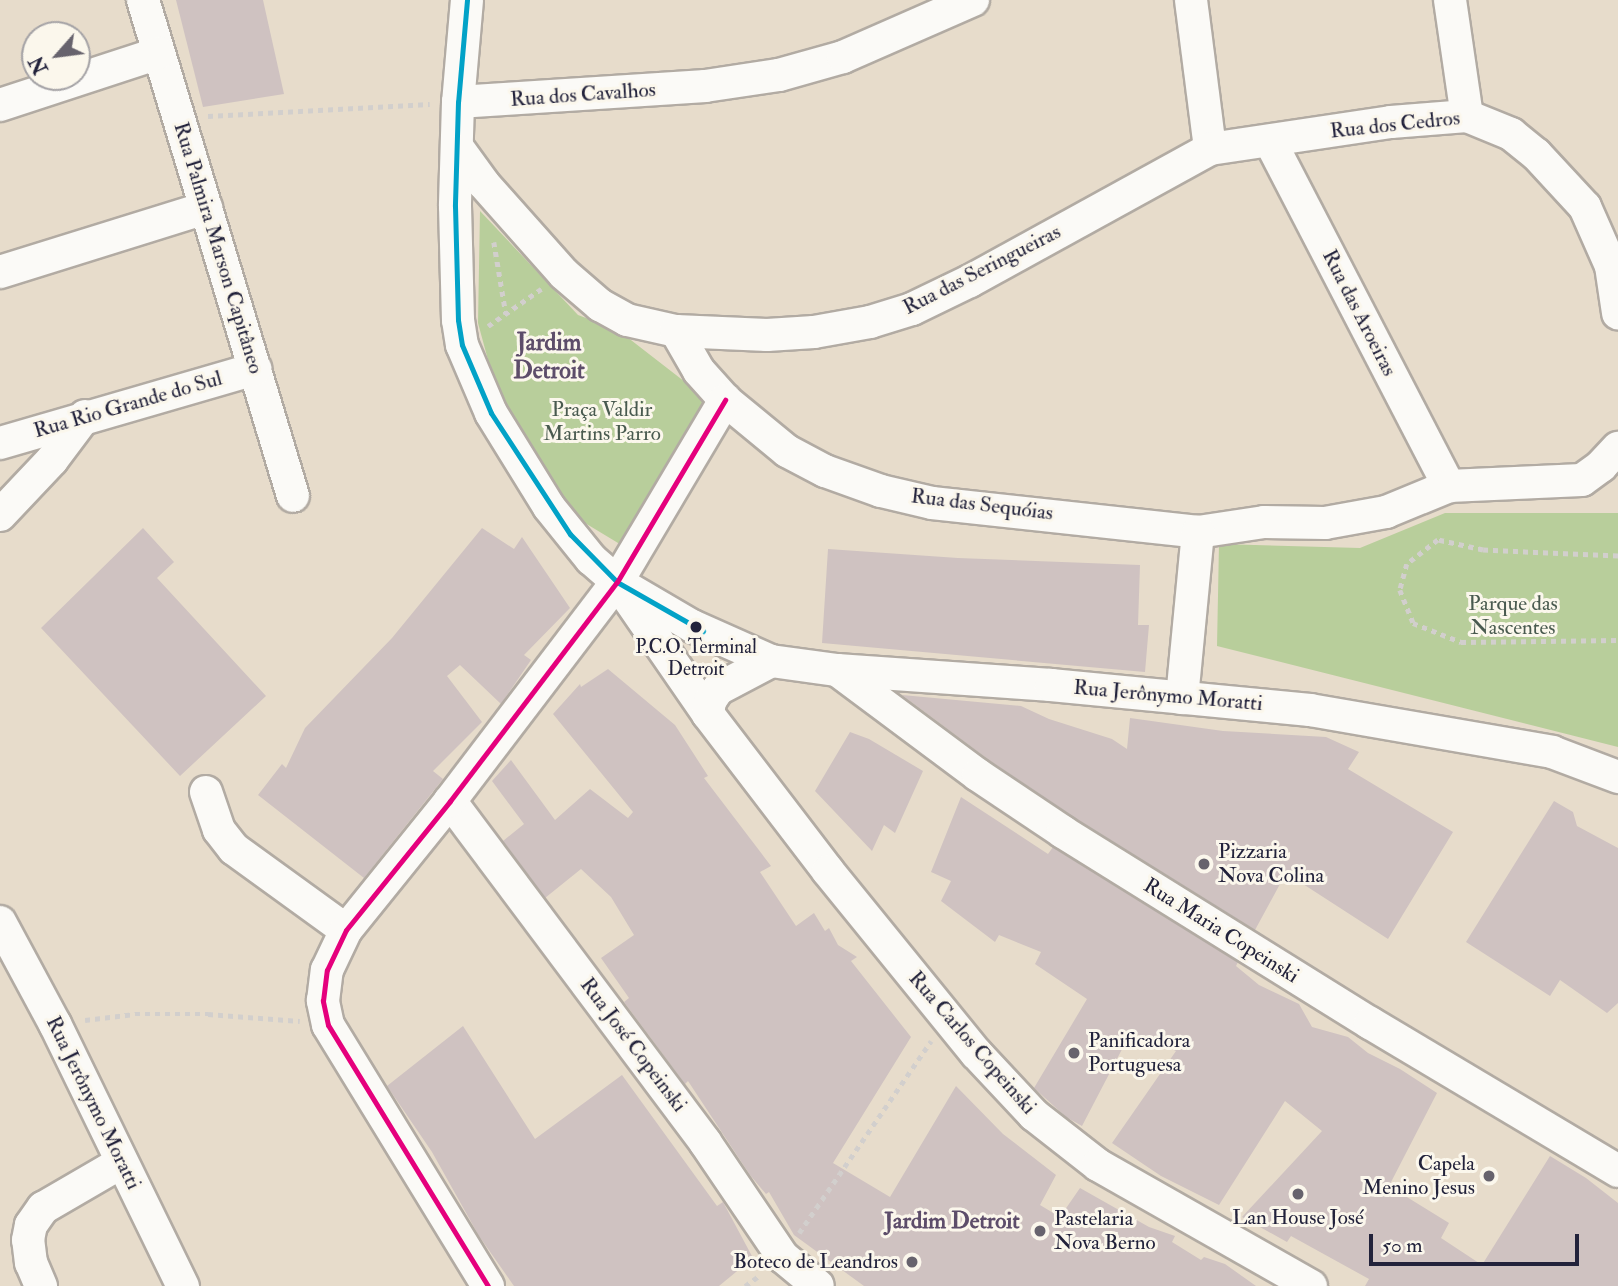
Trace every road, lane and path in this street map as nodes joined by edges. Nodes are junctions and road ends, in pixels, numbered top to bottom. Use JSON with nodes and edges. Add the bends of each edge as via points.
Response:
{"nodes":[{"id":1,"x":143,"y":0,"type":"edge"},
{"id":2,"x":467,"y":0,"type":"edge"},
{"id":3,"x":973,"y":0,"type":"edge"},
{"id":4,"x":1191,"y":0,"type":"edge"},
{"id":5,"x":1450,"y":0,"type":"edge"},
{"id":6,"x":159,"y":53,"type":"junction"},
{"id":7,"x":458,"y":102,"type":"junction"},
{"id":8,"x":0,"y":105,"type":"edge"},
{"id":9,"x":1467,"y":116,"type":"junction"},
{"id":10,"x":178,"y":118,"type":"junction"},
{"id":11,"x":1270,"y":141,"type":"junction"},
{"id":12,"x":458,"y":148,"type":"junction"},
{"id":13,"x":1210,"y":149,"type":"junction"},
{"id":14,"x":206,"y":208,"type":"junction"},
{"id":15,"x":493,"y":236,"type":"dead end"},
{"id":16,"x":0,"y":272,"type":"edge"},
{"id":17,"x":564,"y":274,"type":"junction"},
{"id":18,"x":506,"y":313,"type":"junction"},
{"id":19,"x":1618,"y":313,"type":"edge"},
{"id":20,"x":676,"y":331,"type":"junction"},
{"id":21,"x":462,"y":345,"type":"junction"},
{"id":22,"x":255,"y":369,"type":"junction"},
{"id":23,"x":725,"y":400,"type":"junction"},
{"id":24,"x":85,"y":416,"type":"junction"},
{"id":25,"x":0,"y":443,"type":"edge"},
{"id":26,"x":1618,"y":448,"type":"edge"},
{"id":27,"x":1448,"y":486,"type":"junction"},
{"id":28,"x":293,"y":496,"type":"dead end"},
{"id":29,"x":0,"y":515,"type":"edge"},
{"id":30,"x":1198,"y":532,"type":"junction"},
{"id":31,"x":1618,"y":556,"type":"edge"},
{"id":32,"x":617,"y":582,"type":"junction"},
{"id":33,"x":1618,"y":640,"type":"edge"},
{"id":34,"x":771,"y":661,"type":"junction"},
{"id":35,"x":837,"y":670,"type":"junction"},
{"id":36,"x":1182,"y":698,"type":"junction"},
{"id":37,"x":713,"y":702,"type":"junction"},
{"id":38,"x":1618,"y":777,"type":"edge"},
{"id":39,"x":206,"y":792,"type":"dead end"},
{"id":40,"x":450,"y":802,"type":"junction"},
{"id":41,"x":0,"y":922,"type":"edge"},
{"id":42,"x":346,"y":930,"type":"junction"},
{"id":43,"x":948,"y":1018,"type":"junction"},
{"id":44,"x":55,"y":1024,"type":"junction"},
{"id":45,"x":328,"y":1025,"type":"junction"},
{"id":46,"x":122,"y":1162,"type":"junction"},
{"id":47,"x":1618,"y":1171,"type":"edge"},
{"id":48,"x":783,"y":1256,"type":"junction"},
{"id":49,"x":41,"y":1286,"type":"edge"},
{"id":50,"x":183,"y":1286,"type":"edge"},
{"id":51,"x":488,"y":1286,"type":"edge"},
{"id":52,"x":818,"y":1286,"type":"edge"},
{"id":53,"x":1311,"y":1286,"type":"edge"}],
"edges":[{"from":1,"to":6,"type":"street","name":"Rua Palmira Marson Capitâneo"},
{"from":2,"to":7,"type":"street"},
{"from":3,"to":7,"type":"street","name":"Rua dos Cavalhos","via":[[844,57],[779,75],[705,86]]},
{"from":4,"to":13,"type":"street"},
{"from":5,"to":9,"type":"street"},
{"from":6,"to":8,"type":"street"},
{"from":6,"to":10,"type":"street","name":"Rua Palmira Marson Capitâneo"},
{"from":7,"to":10,"type":"path"},
{"from":7,"to":12,"type":"street"},
{"from":9,"to":11,"type":"street","name":"Rua dos Cedros","via":[[1391,122]]},
{"from":9,"to":19,"type":"street","name":"Rua dos Cedros","via":[[1511,134],[1585,207],[1611,266]]},
{"from":10,"to":14,"type":"street","name":"Rua Palmira Marson Capitâneo"},
{"from":11,"to":13,"type":"street","name":"Rua das Seringueiras"},
{"from":11,"to":27,"type":"street","name":"Rua das Aroeiras"},
{"from":12,"to":17,"type":"street"},
{"from":12,"to":21,"type":"street","via":[[455,247]]},
{"from":13,"to":20,"type":"street","name":"Rua das Seringueiras","via":[[912,309],[814,332]]},
{"from":14,"to":16,"type":"street"},
{"from":14,"to":22,"type":"street","name":"Rua Palmira Marson Capitâneo"},
{"from":15,"to":18,"type":"path"},
{"from":17,"to":18,"type":"path"},
{"from":17,"to":20,"type":"street","via":[[600,305],[627,320]]},
{"from":18,"to":21,"type":"path"},
{"from":20,"to":23,"type":"street","name":"Rua das Sequóias","via":[[699,371]]},
{"from":21,"to":32,"type":"street","via":[[491,413],[549,507],[591,559]]},
{"from":22,"to":24,"type":"street","name":"Rua Rio Grande do Sul"},
{"from":22,"to":28,"type":"street","name":"Rua Palmira Marson Capitâneo"},
{"from":23,"to":30,"type":"street","name":"Rua das Sequóias","via":[[787,451],[825,471],[881,491],[932,502]]},
{"from":23,"to":32,"type":"street"},
{"from":24,"to":25,"type":"street","name":"Rua Rio Grande do Sul"},
{"from":24,"to":29,"type":"street","via":[[52,460]]},
{"from":26,"to":27,"type":"street","via":[[1582,480]]},
{"from":27,"to":30,"type":"street","name":"Rua das Sequóias","via":[[1386,512],[1325,523],[1264,522]]},
{"from":30,"to":36,"type":"street"},
{"from":31,"to":33,"type":"path","via":[[1483,550],[1438,540],[1407,564],[1400,590],[1413,623],[1461,642]]},
{"from":32,"to":34,"type":"street","name":"Rua Jerônymo Moratti","via":[[692,626]]},
{"from":32,"to":37,"type":"street","name":"Rua Carlos Copeinski"},
{"from":32,"to":40,"type":"street"},
{"from":34,"to":35,"type":"street","name":"Rua Jerônymo Moratti"},
{"from":34,"to":37,"type":"street"},
{"from":35,"to":36,"type":"street","name":"Rua Jerônymo Moratti"},
{"from":35,"to":47,"type":"street","name":"Rua Maria Copeinski","via":[[978,775],[1097,853]]},
{"from":36,"to":38,"type":"street","name":"Rua Jerônymo Moratti","via":[[1310,710],[1488,740],[1552,752]]},
{"from":37,"to":43,"type":"street","name":"Rua Carlos Copeinski","via":[[828,871]]},
{"from":39,"to":42,"type":"street","via":[[219,830],[234,849]]},
{"from":40,"to":42,"type":"street"},
{"from":40,"to":48,"type":"street","name":"Rua José Copeinski","via":[[705,1142]]},
{"from":41,"to":44,"type":"street","name":"Rua Jerônymo Moratti"},
{"from":42,"to":45,"type":"street","via":[[327,970],[323,1001]]},
{"from":43,"to":48,"type":"path"},
{"from":43,"to":53,"type":"street","name":"Rua Carlos Copeinski","via":[[1017,1098],[1064,1140],[1098,1165]]},
{"from":44,"to":45,"type":"path","via":[[135,1013],[208,1014]]},
{"from":44,"to":46,"type":"street","name":"Rua Jerônymo Moratti"},
{"from":45,"to":51,"type":"street"},
{"from":46,"to":49,"type":"street","via":[[43,1208],[28,1240]]},
{"from":46,"to":50,"type":"street","name":"Rua Jerônymo Moratti"},
{"from":48,"to":52,"type":"street","name":"Rua José Copeinski"}]}
